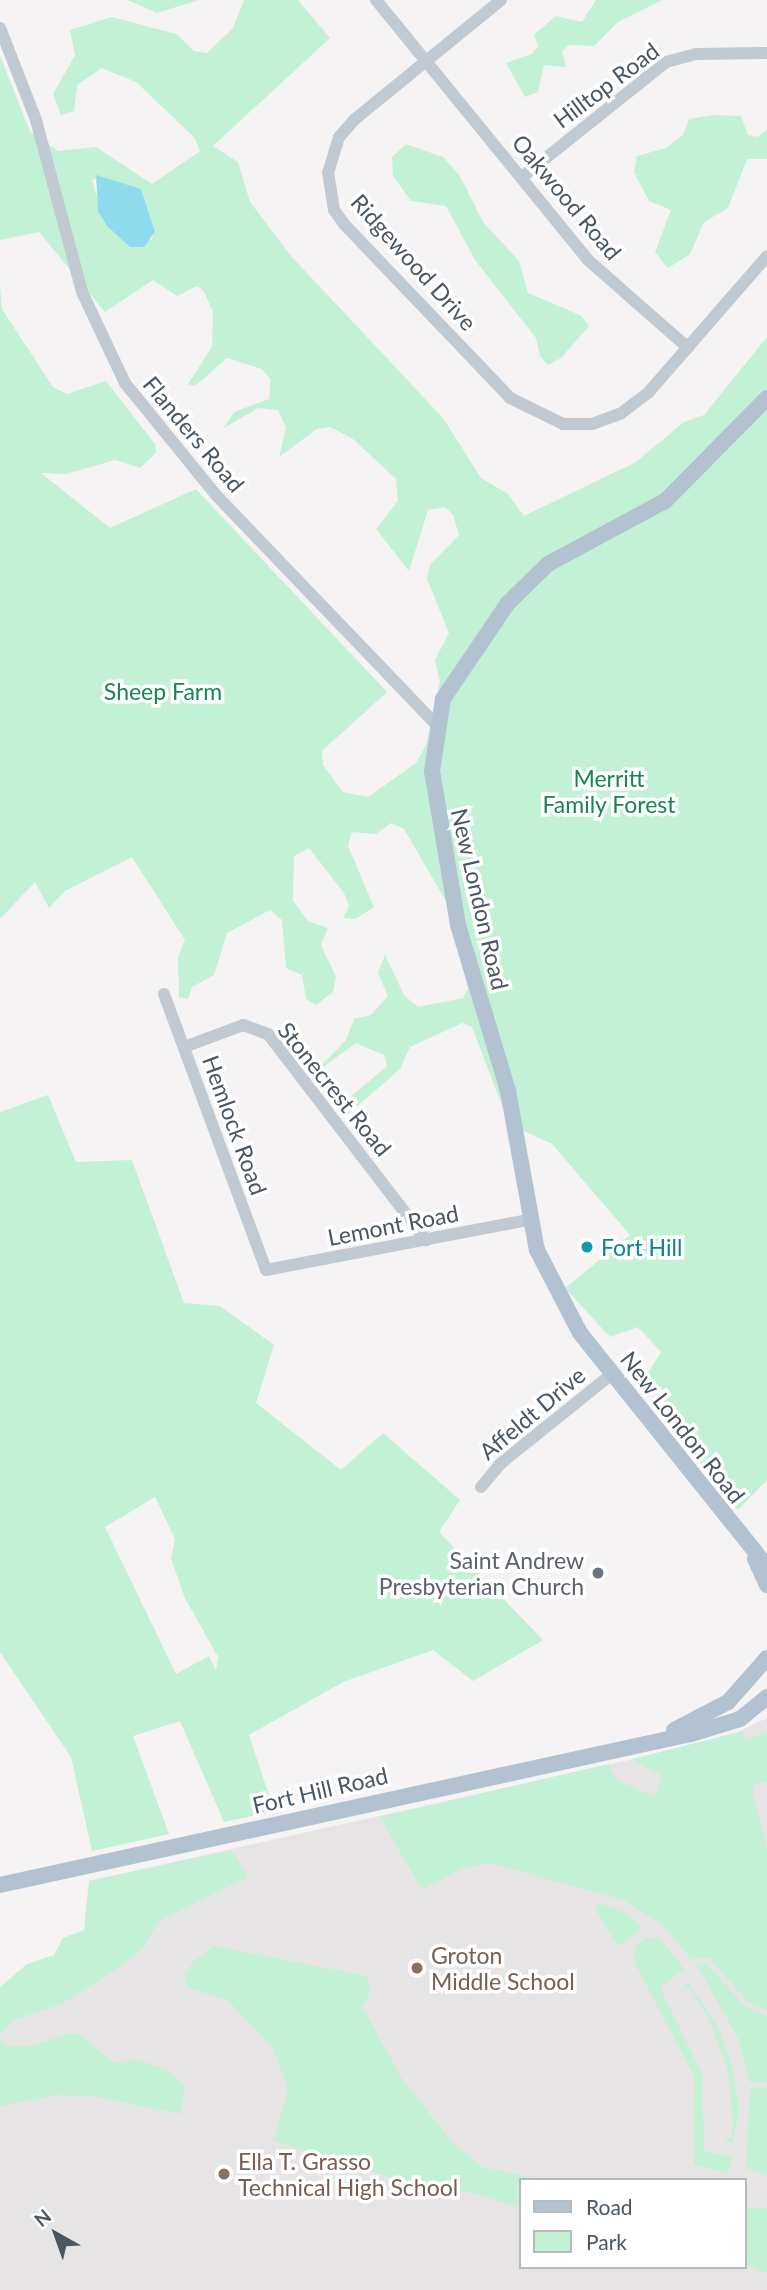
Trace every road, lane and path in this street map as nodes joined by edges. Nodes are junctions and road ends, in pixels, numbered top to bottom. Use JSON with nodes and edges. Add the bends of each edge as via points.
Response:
{"nodes":[{"id":1,"x":376,"y":0,"type":"edge"},
{"id":2,"x":501,"y":0,"type":"edge"},
{"id":3,"x":0,"y":28,"type":"edge"},
{"id":4,"x":767,"y":53,"type":"edge"},
{"id":5,"x":427,"y":61,"type":"junction"},
{"id":6,"x":522,"y":177,"type":"junction"},
{"id":7,"x":767,"y":256,"type":"edge"},
{"id":8,"x":688,"y":348,"type":"junction"},
{"id":9,"x":767,"y":398,"type":"edge"},
{"id":10,"x":435,"y":723,"type":"junction"},
{"id":11,"x":164,"y":994,"type":"dead end"},
{"id":12,"x":184,"y":1047,"type":"junction"},
{"id":13,"x":527,"y":1220,"type":"junction"},
{"id":14,"x":426,"y":1240,"type":"junction"},
{"id":15,"x":266,"y":1270,"type":"joint"},
{"id":16,"x":612,"y":1374,"type":"junction"},
{"id":17,"x":481,"y":1487,"type":"dead end"},
{"id":18,"x":736,"y":1530,"type":"junction"},
{"id":19,"x":767,"y":1566,"type":"edge"},
{"id":20,"x":767,"y":1585,"type":"edge"},
{"id":21,"x":767,"y":1660,"type":"edge"},
{"id":22,"x":767,"y":1697,"type":"edge"},
{"id":23,"x":767,"y":1707,"type":"edge"},
{"id":24,"x":740,"y":1719,"type":"junction"},
{"id":25,"x":649,"y":1740,"type":"junction"},
{"id":26,"x":0,"y":1885,"type":"edge"}],
"edges":[{"from":1,"to":5,"type":"street","name":"Oakwood Road"},
{"from":2,"to":5,"type":"street","name":"Ridgewood Drive"},
{"from":3,"to":10,"type":"street","name":"Flanders Road","via":[[36,120],[82,292],[125,383],[216,495]]},
{"from":4,"to":6,"type":"street","name":"Hilltop Road","via":[[696,54],[666,62]]},
{"from":5,"to":6,"type":"street","name":"Oakwood Road"},
{"from":5,"to":8,"type":"street","name":"Ridgewood Drive","via":[[340,137],[328,190],[344,224],[510,398],[543,419],[583,425],[620,414]]},
{"from":6,"to":8,"type":"street","name":"Oakwood Road","via":[[602,274]]},
{"from":7,"to":8,"type":"street","name":"Ridgewood Drive"},
{"from":9,"to":10,"type":"main road","name":"New London Road","via":[[665,501],[569,551],[526,583],[457,672]]},
{"from":10,"to":13,"type":"main road","name":"New London Road","via":[[435,799],[449,878],[508,1091]]},
{"from":11,"to":12,"type":"street","name":"Hemlock Road"},
{"from":12,"to":14,"type":"street","name":"Stonecrest Road","via":[[243,1025],[268,1034]]},
{"from":12,"to":15,"type":"street","name":"Hemlock Road"},
{"from":13,"to":14,"type":"street","name":"Lemont Road"},
{"from":13,"to":16,"type":"main road","name":"New London Road","via":[[565,1311]]},
{"from":14,"to":15,"type":"street","name":"Lemont Road"},
{"from":16,"to":17,"type":"street","name":"Affeldt Drive","via":[[500,1464]]},
{"from":16,"to":18,"type":"main road","name":"New London Road"},
{"from":18,"to":19,"type":"main road"},
{"from":18,"to":20,"type":"main road"},
{"from":21,"to":25,"type":"main road","name":"Fort Hill Road","via":[[722,1707]]},
{"from":22,"to":24,"type":"main road","name":"Fort Hill Road"},
{"from":23,"to":24,"type":"main road"},
{"from":24,"to":25,"type":"main road","name":"Fort Hill Road"},
{"from":25,"to":26,"type":"main road","name":"Fort Hill Road"}]}
